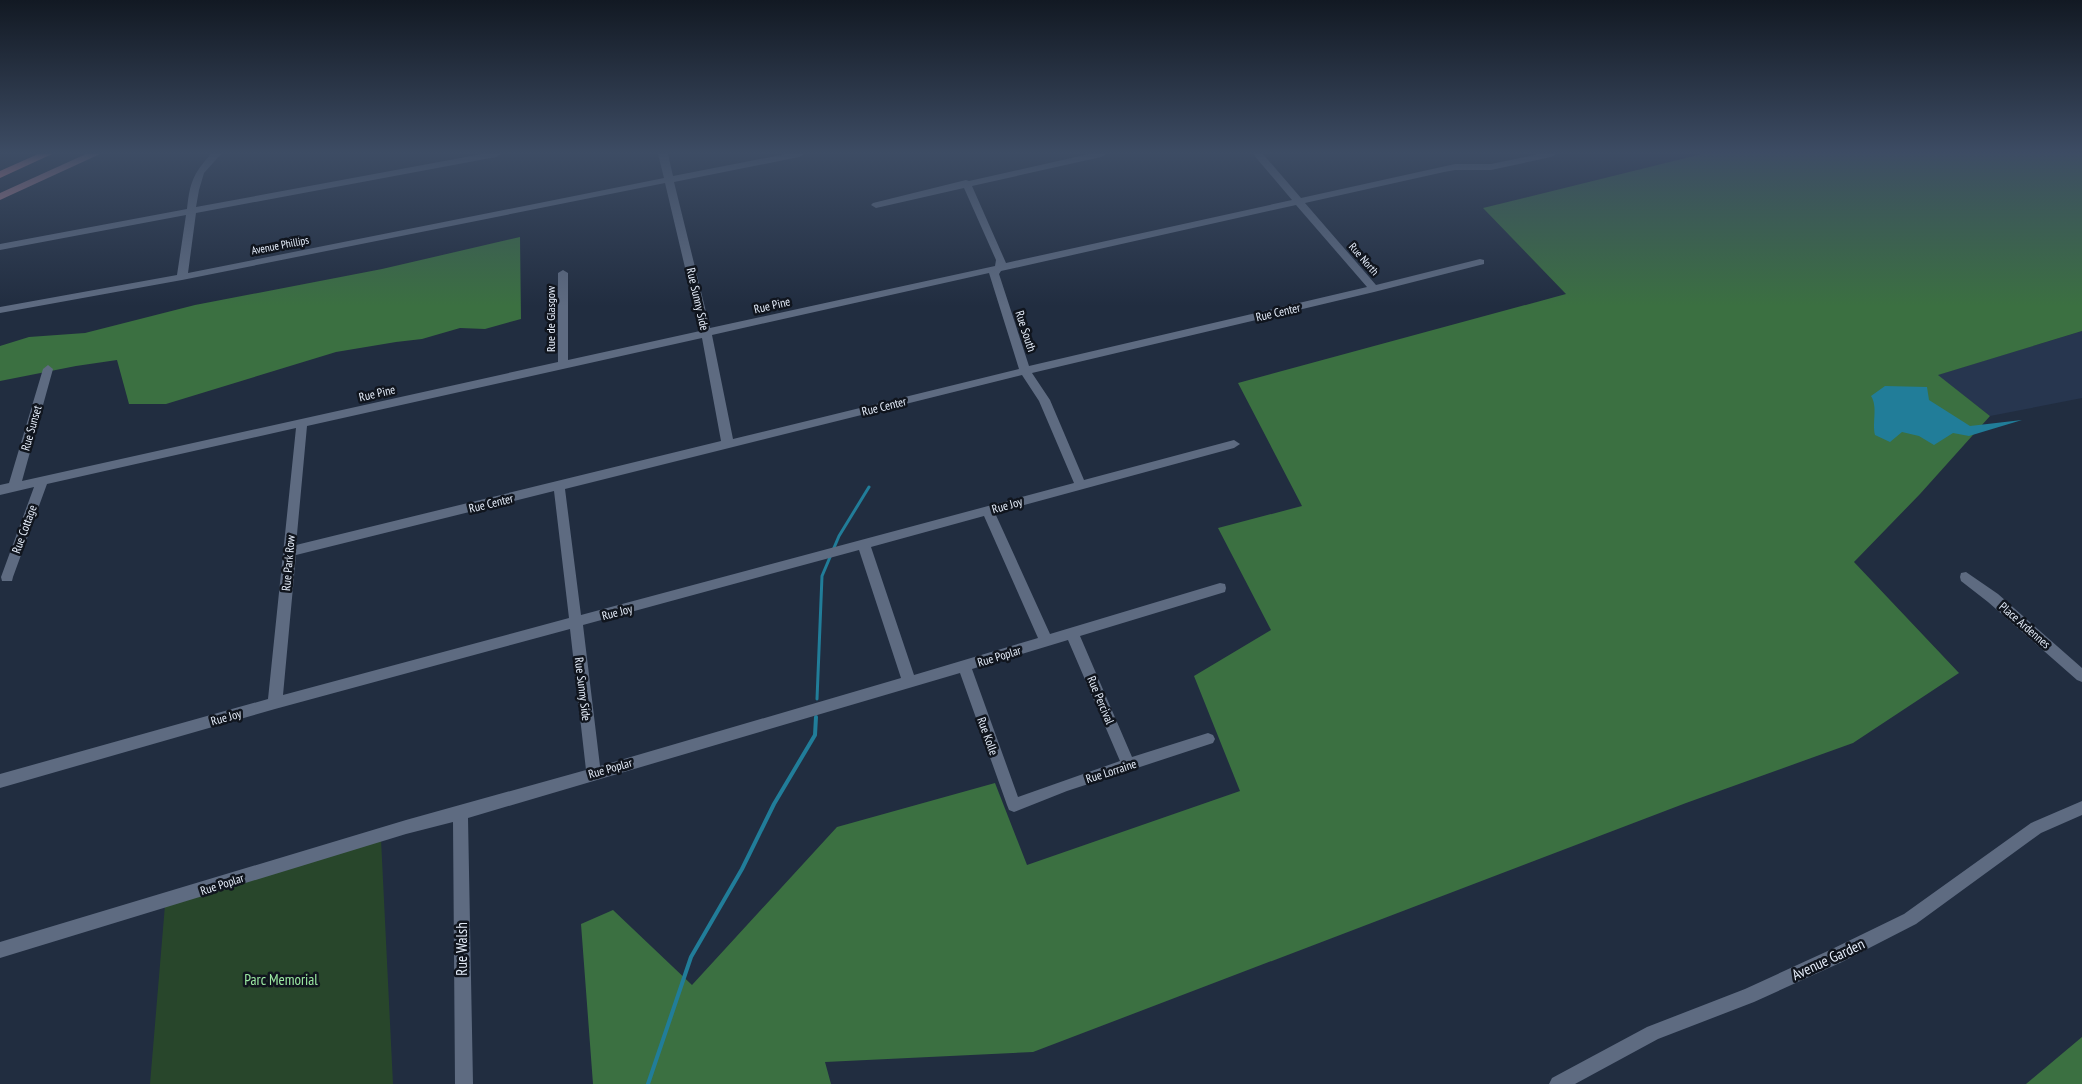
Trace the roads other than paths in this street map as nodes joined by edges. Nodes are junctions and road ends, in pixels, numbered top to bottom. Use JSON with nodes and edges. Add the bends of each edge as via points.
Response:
{"nodes":[{"id":1,"x":192,"y":205,"type":"edge"},
{"id":2,"x":225,"y":205,"type":"edge"},
{"id":3,"x":546,"y":205,"type":"edge"},
{"id":4,"x":676,"y":205,"type":"edge"},
{"id":5,"x":976,"y":205,"type":"edge"},
{"id":6,"x":1281,"y":205,"type":"edge"},
{"id":7,"x":1300,"y":205,"type":"edge"},
{"id":8,"x":191,"y":211,"type":"junction"},
{"id":9,"x":0,"y":247,"type":"edge"},
{"id":10,"x":1480,"y":262,"type":"dead end"},
{"id":11,"x":998,"y":268,"type":"junction"},
{"id":12,"x":563,"y":273,"type":"dead end"},
{"id":13,"x":182,"y":277,"type":"junction"},
{"id":14,"x":1374,"y":289,"type":"junction"},
{"id":15,"x":0,"y":310,"type":"edge"},
{"id":16,"x":706,"y":333,"type":"junction"},
{"id":17,"x":563,"y":365,"type":"junction"},
{"id":18,"x":48,"y":369,"type":"dead end"},
{"id":19,"x":1025,"y":372,"type":"junction"},
{"id":20,"x":302,"y":423,"type":"junction"},
{"id":21,"x":1234,"y":444,"type":"dead end"},
{"id":22,"x":728,"y":445,"type":"junction"},
{"id":23,"x":42,"y":481,"type":"junction"},
{"id":24,"x":1080,"y":484,"type":"junction"},
{"id":25,"x":559,"y":486,"type":"junction"},
{"id":26,"x":14,"y":487,"type":"junction"},
{"id":27,"x":0,"y":490,"type":"edge"},
{"id":28,"x":988,"y":511,"type":"junction"},
{"id":29,"x":864,"y":545,"type":"junction"},
{"id":30,"x":289,"y":552,"type":"junction"},
{"id":31,"x":7,"y":577,"type":"dead end"},
{"id":32,"x":1966,"y":577,"type":"dead end"},
{"id":33,"x":1220,"y":588,"type":"dead end"},
{"id":34,"x":576,"y":622,"type":"junction"},
{"id":35,"x":1072,"y":634,"type":"junction"},
{"id":36,"x":1046,"y":641,"type":"junction"},
{"id":37,"x":964,"y":666,"type":"junction"},
{"id":38,"x":2082,"y":676,"type":"edge"},
{"id":39,"x":909,"y":681,"type":"junction"},
{"id":40,"x":275,"y":703,"type":"junction"},
{"id":41,"x":1208,"y":739,"type":"dead end"},
{"id":42,"x":1129,"y":766,"type":"junction"},
{"id":43,"x":594,"y":773,"type":"junction"},
{"id":44,"x":0,"y":781,"type":"edge"},
{"id":45,"x":1014,"y":805,"type":"joint"},
{"id":46,"x":2082,"y":808,"type":"edge"},
{"id":47,"x":460,"y":813,"type":"junction"},
{"id":48,"x":0,"y":950,"type":"edge"},
{"id":49,"x":464,"y":1084,"type":"edge"},
{"id":50,"x":1558,"y":1084,"type":"edge"}],
"edges":[{"from":1,"to":8,"type":"street"},
{"from":2,"to":8,"type":"street"},
{"from":3,"to":13,"type":"street","name":"Avenue Phillips"},
{"from":4,"to":16,"type":"street","name":"Rue Sunny Side"},
{"from":5,"to":11,"type":"street","name":"Rue South","via":[[1001,260]]},
{"from":6,"to":11,"type":"street","name":"Rue Pine"},
{"from":7,"to":14,"type":"street","name":"Rue North"},
{"from":8,"to":9,"type":"street"},
{"from":8,"to":13,"type":"street"},
{"from":10,"to":14,"type":"street","name":"Rue Center"},
{"from":11,"to":16,"type":"street","name":"Rue Pine"},
{"from":11,"to":19,"type":"street","name":"Rue South","via":[[994,274]]},
{"from":12,"to":17,"type":"street","name":"Rue de Glasgow"},
{"from":13,"to":15,"type":"street","name":"Avenue Phillips"},
{"from":14,"to":19,"type":"street","name":"Rue Center"},
{"from":16,"to":17,"type":"street","name":"Rue Pine"},
{"from":16,"to":22,"type":"street","name":"Rue Sunny Side"},
{"from":17,"to":20,"type":"street","name":"Rue Pine"},
{"from":18,"to":26,"type":"street","name":"Rue Sunset"},
{"from":19,"to":22,"type":"street","name":"Rue Center"},
{"from":19,"to":24,"type":"street","name":"Rue South","via":[[1044,400]]},
{"from":20,"to":23,"type":"street","name":"Rue Pine"},
{"from":20,"to":30,"type":"street","name":"Rue Park Row"},
{"from":21,"to":24,"type":"street","name":"Rue Joy"},
{"from":22,"to":25,"type":"street","name":"Rue Center"},
{"from":23,"to":26,"type":"street","name":"Rue Pine"},
{"from":23,"to":31,"type":"street","name":"Rue Cottage"},
{"from":24,"to":28,"type":"street","name":"Rue Joy"},
{"from":25,"to":30,"type":"street","name":"Rue Center"},
{"from":25,"to":34,"type":"street","name":"Rue Sunny Side"},
{"from":26,"to":27,"type":"street","name":"Rue Pine"},
{"from":28,"to":29,"type":"street","name":"Rue Joy"},
{"from":28,"to":36,"type":"street"},
{"from":29,"to":34,"type":"street","name":"Rue Joy"},
{"from":29,"to":39,"type":"street"},
{"from":30,"to":40,"type":"street","name":"Rue Park Row"},
{"from":32,"to":38,"type":"street","name":"Place Ardennes"},
{"from":33,"to":35,"type":"street","name":"Rue Poplar"},
{"from":34,"to":40,"type":"street","name":"Rue Joy"},
{"from":34,"to":43,"type":"street","name":"Rue Sunny Side"},
{"from":35,"to":36,"type":"street","name":"Rue Poplar"},
{"from":35,"to":42,"type":"street","name":"Rue Percival"},
{"from":36,"to":37,"type":"street","name":"Rue Poplar"},
{"from":37,"to":39,"type":"street","name":"Rue Poplar"},
{"from":37,"to":45,"type":"street","name":"Rue Kolle"},
{"from":39,"to":43,"type":"street","name":"Rue Poplar"},
{"from":40,"to":44,"type":"street","name":"Rue Joy"},
{"from":41,"to":42,"type":"street","name":"Rue Lorraine"},
{"from":42,"to":45,"type":"street","name":"Rue Lorraine"},
{"from":43,"to":47,"type":"street","name":"Rue Poplar"},
{"from":46,"to":50,"type":"street","name":"Avenue Garden","via":[[2036,828],[1910,919],[1748,996],[1653,1033]]},
{"from":47,"to":48,"type":"street","name":"Rue Poplar"},
{"from":47,"to":49,"type":"street","name":"Rue Walsh"}]}
